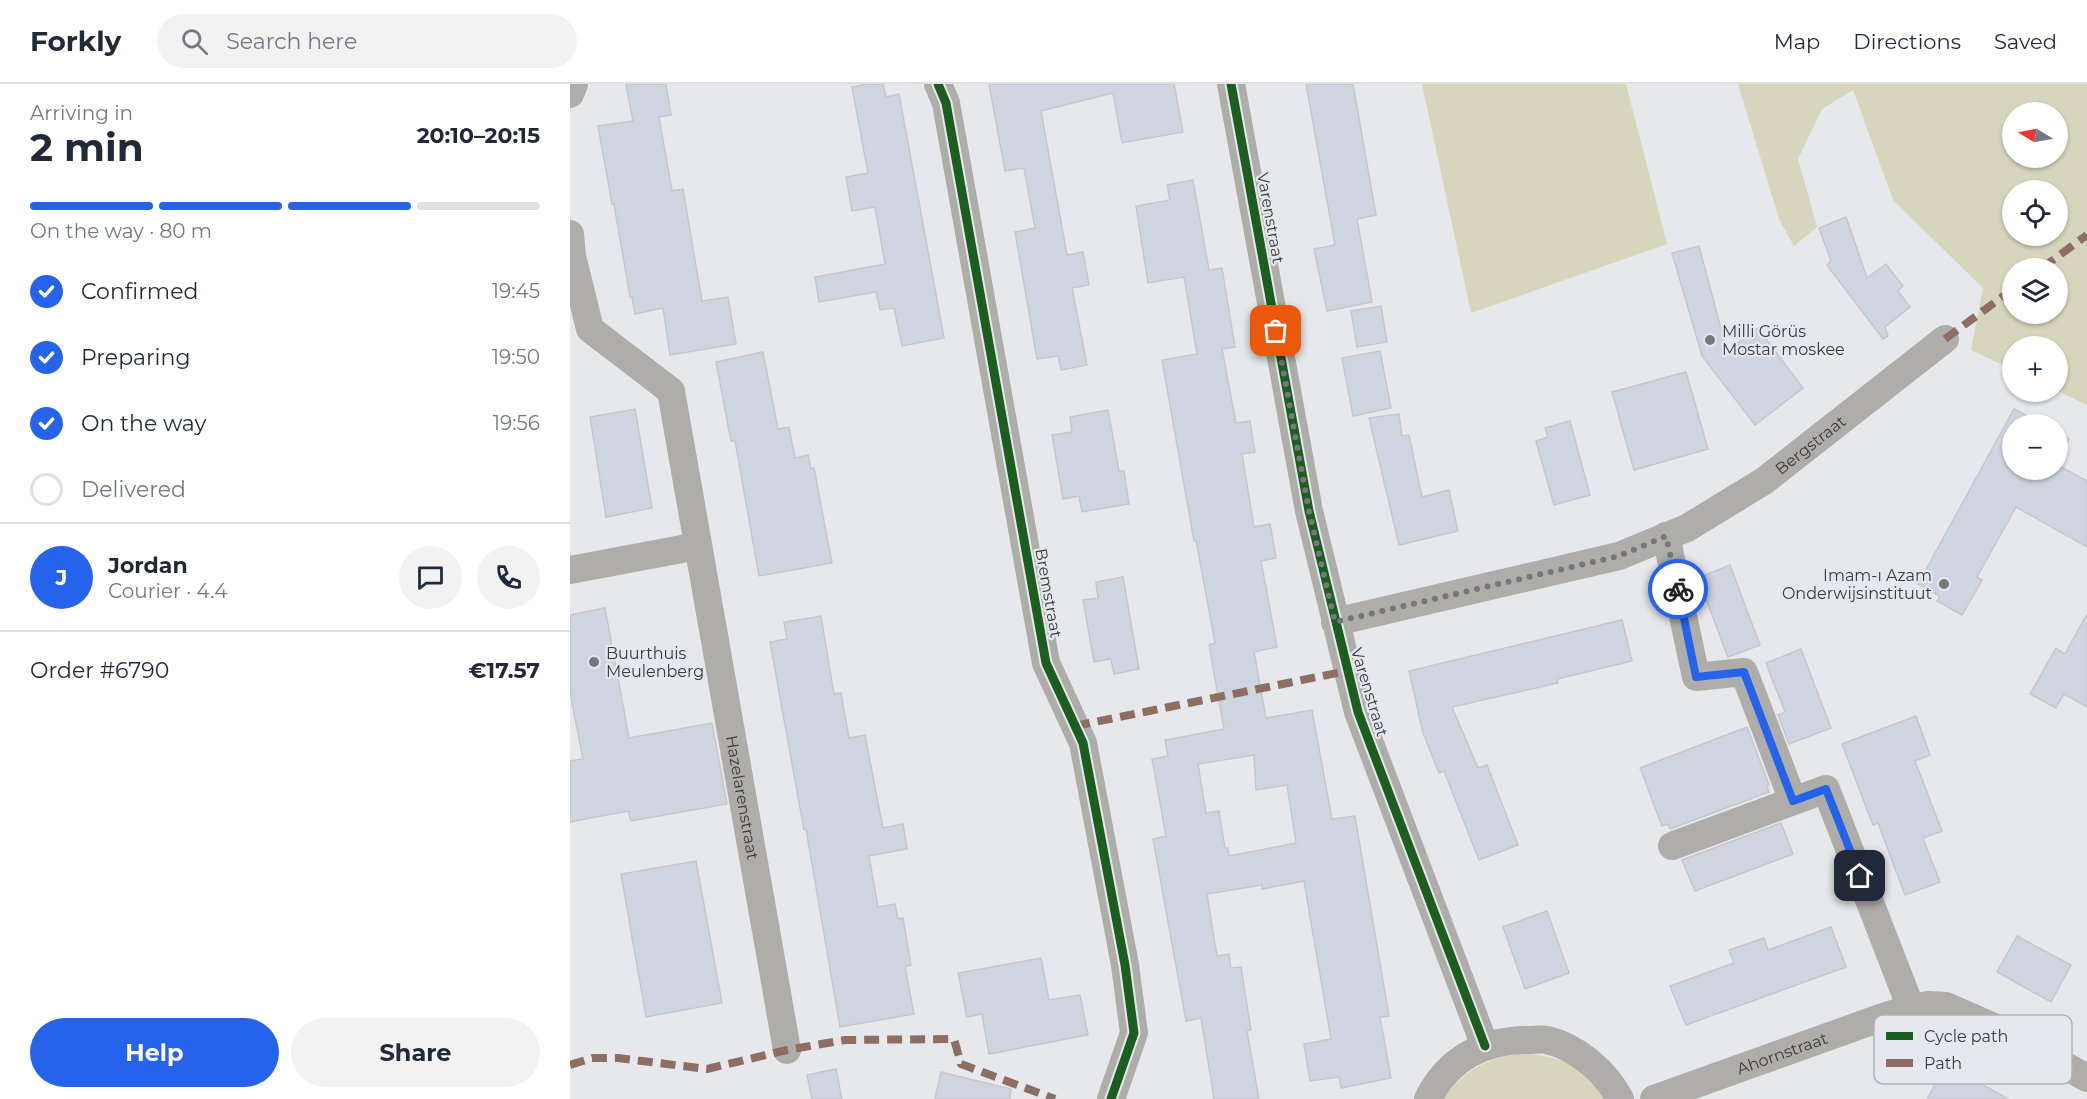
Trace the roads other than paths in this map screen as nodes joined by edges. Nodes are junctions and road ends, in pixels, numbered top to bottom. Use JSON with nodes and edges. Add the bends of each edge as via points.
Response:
{"nodes":[{"id":1,"x":574,"y":84,"type":"edge"},
{"id":2,"x":938,"y":84,"type":"edge"},
{"id":3,"x":1231,"y":84,"type":"edge"},
{"id":4,"x":570,"y":94,"type":"edge"},
{"id":5,"x":570,"y":234,"type":"edge"},
{"id":6,"x":1945,"y":339,"type":"dead end"},
{"id":7,"x":1666,"y":536,"type":"junction"},
{"id":8,"x":698,"y":546,"type":"junction"},
{"id":9,"x":570,"y":570,"type":"edge"},
{"id":10,"x":1335,"y":622,"type":"junction"},
{"id":11,"x":1793,"y":801,"type":"junction"},
{"id":12,"x":1672,"y":846,"type":"dead end"},
{"id":13,"x":1911,"y":1008,"type":"junction"},
{"id":14,"x":1891,"y":1015,"type":"edge"},
{"id":15,"x":1967,"y":1015,"type":"edge"},
{"id":16,"x":1874,"y":1021,"type":"edge"},
{"id":17,"x":1485,"y":1046,"type":"junction"},
{"id":18,"x":787,"y":1050,"type":"dead end"},
{"id":19,"x":2072,"y":1070,"type":"edge"},
{"id":20,"x":2087,"y":1078,"type":"edge"},
{"id":21,"x":1111,"y":1099,"type":"edge"},
{"id":22,"x":1428,"y":1099,"type":"edge"},
{"id":23,"x":1620,"y":1099,"type":"edge"},
{"id":24,"x":1654,"y":1099,"type":"edge"}],
"edges":[{"from":1,"to":4,"type":"street"},
{"from":2,"to":21,"type":"street","name":"Bremstraat","via":[[946,104],[1046,663],[1083,744],[1125,965],[1134,1033]]},
{"from":3,"to":10,"type":"street","name":"Varenstraat","via":[[1309,511]]},
{"from":5,"to":8,"type":"street","name":"Hazelarenstraat","via":[[590,329],[671,391]]},
{"from":6,"to":7,"type":"street","name":"Bergstraat","via":[[1764,481],[1687,528]]},
{"from":7,"to":10,"type":"street","name":"Bergstraat","via":[[1619,556]]},
{"from":7,"to":11,"type":"street","via":[[1696,677],[1744,672]]},
{"from":8,"to":9,"type":"street"},
{"from":8,"to":18,"type":"street","name":"Hazelarenstraat"},
{"from":10,"to":17,"type":"street","name":"Varenstraat","via":[[1358,712]]},
{"from":11,"to":12,"type":"street"},
{"from":11,"to":13,"type":"street","via":[[1826,789]]},
{"from":13,"to":14,"type":"street","name":"Ahornstraat"},
{"from":13,"to":15,"type":"street","name":"Ahornstraat","via":[[1946,1006]]},
{"from":16,"to":24,"type":"street","name":"Ahornstraat"},
{"from":17,"to":22,"type":"street","via":[[1454,1064],[1437,1081]]},
{"from":17,"to":23,"type":"street","via":[[1513,1040],[1546,1040],[1595,1066]]},
{"from":19,"to":20,"type":"street","name":"Ahornstraat"}]}
